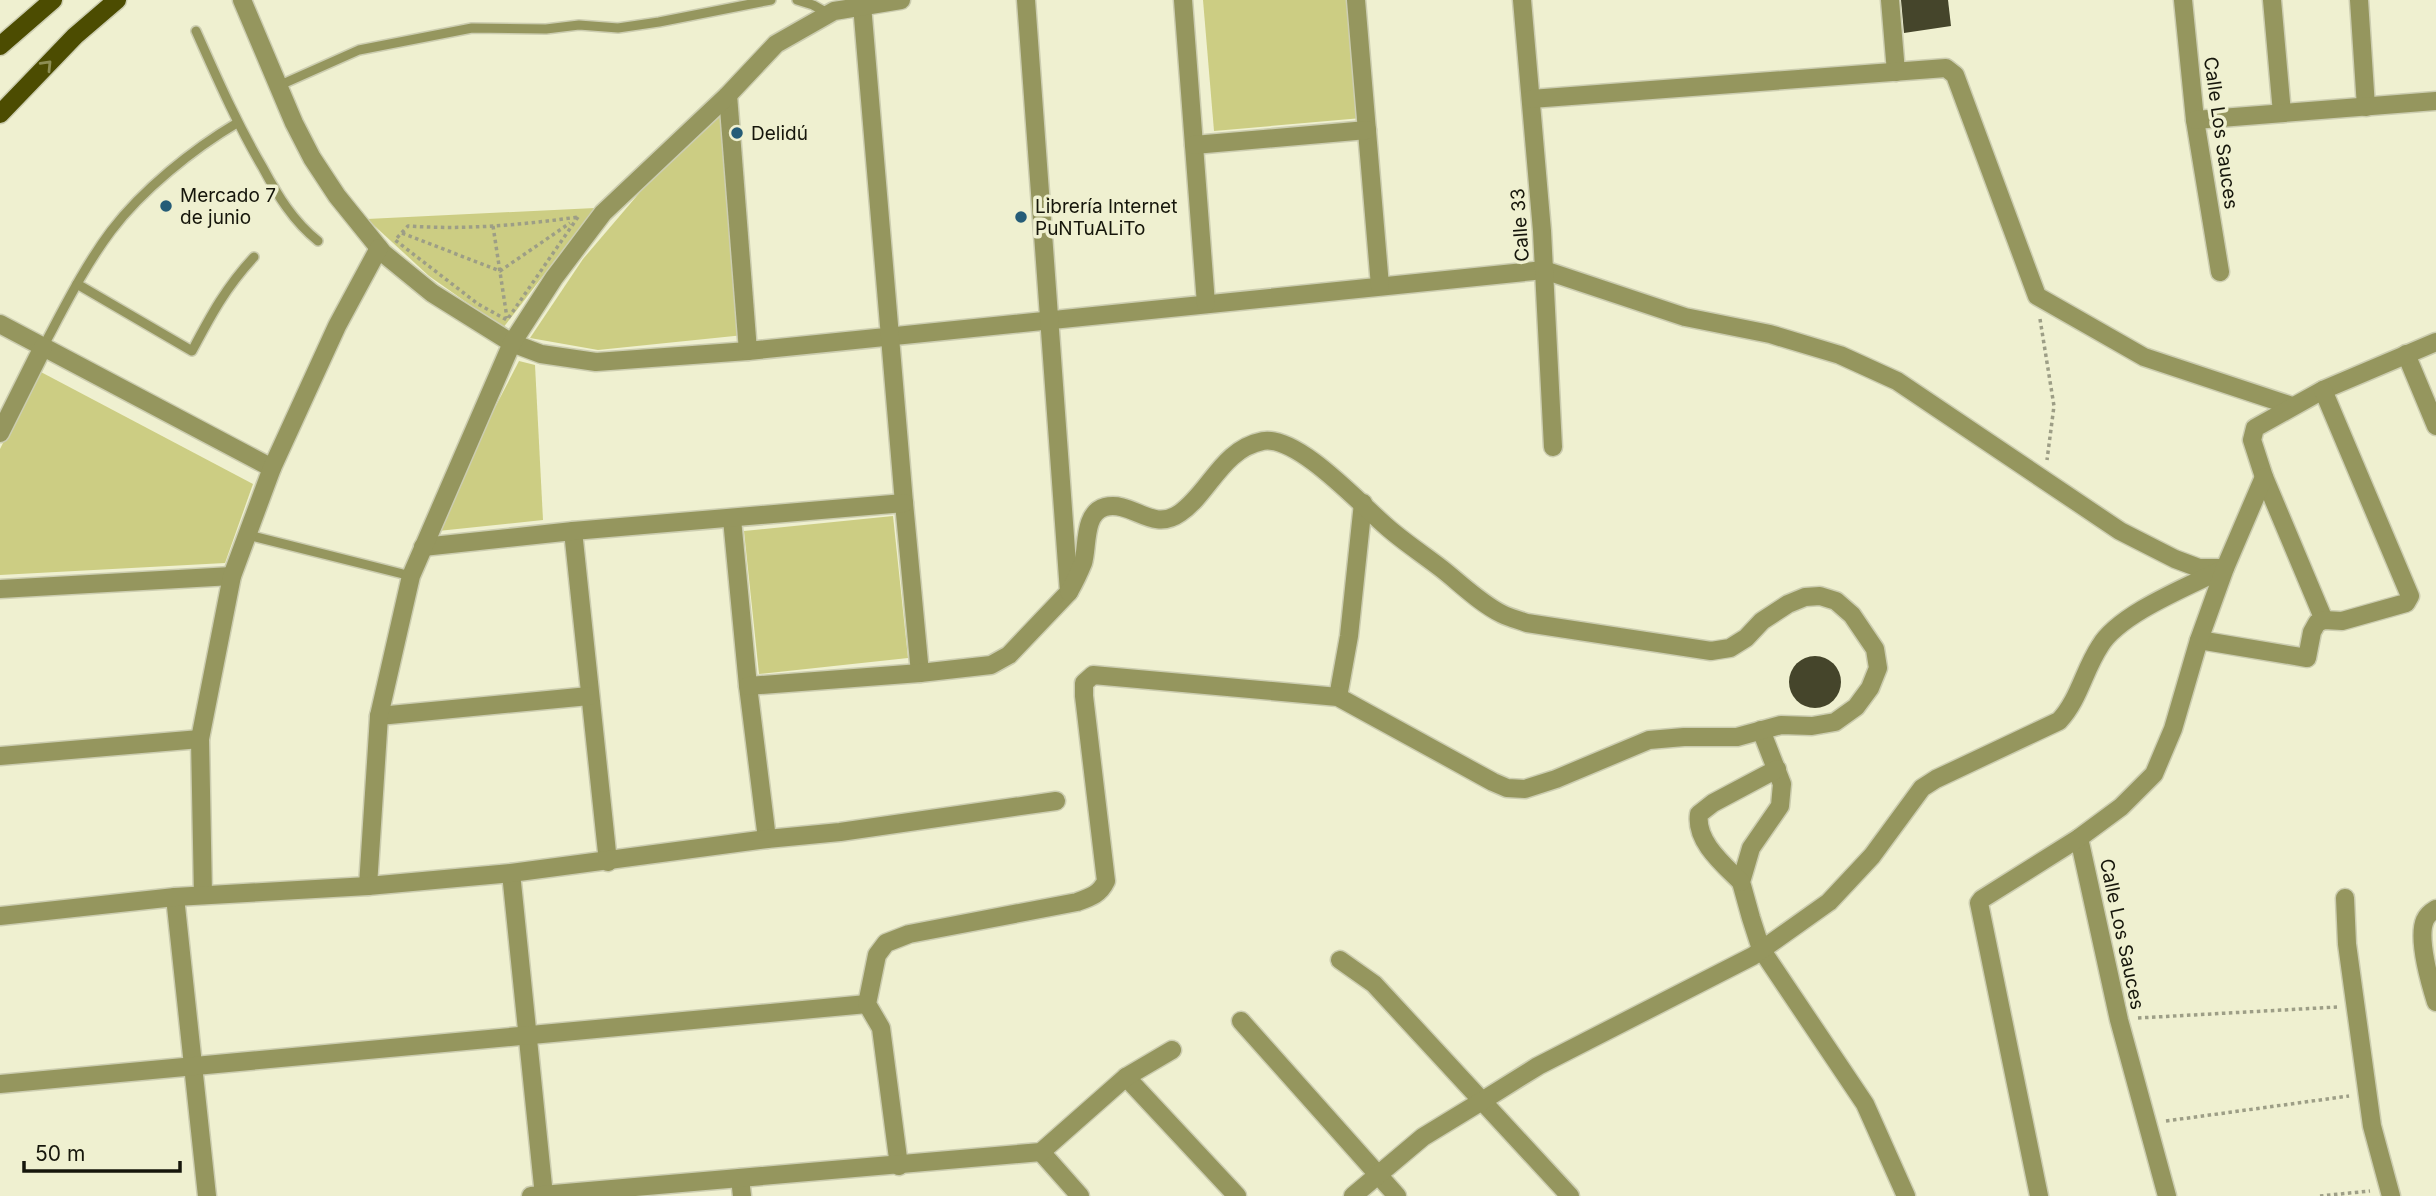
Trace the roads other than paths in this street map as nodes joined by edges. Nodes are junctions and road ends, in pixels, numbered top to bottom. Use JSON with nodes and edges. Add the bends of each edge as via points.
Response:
{"nodes":[{"id":1,"x":53,"y":0,"type":"edge"},
{"id":2,"x":117,"y":0,"type":"edge"},
{"id":3,"x":242,"y":0,"type":"edge"},
{"id":4,"x":771,"y":0,"type":"edge"},
{"id":5,"x":797,"y":0,"type":"edge"},
{"id":6,"x":901,"y":0,"type":"edge"},
{"id":7,"x":1026,"y":0,"type":"edge"},
{"id":8,"x":1183,"y":0,"type":"edge"},
{"id":9,"x":1356,"y":0,"type":"edge"},
{"id":10,"x":1522,"y":0,"type":"edge"},
{"id":11,"x":1890,"y":0,"type":"edge"},
{"id":12,"x":2183,"y":0,"type":"edge"},
{"id":13,"x":2272,"y":0,"type":"edge"},
{"id":14,"x":2359,"y":0,"type":"edge"},
{"id":15,"x":862,"y":5,"type":"junction"},
{"id":16,"x":829,"y":14,"type":"junction"},
{"id":17,"x":197,"y":31,"type":"dead end"},
{"id":18,"x":0,"y":46,"type":"edge"},
{"id":19,"x":1896,"y":72,"type":"junction"},
{"id":20,"x":278,"y":86,"type":"junction"},
{"id":21,"x":728,"y":95,"type":"junction"},
{"id":22,"x":1531,"y":99,"type":"junction"},
{"id":23,"x":2436,"y":101,"type":"edge"},
{"id":24,"x":2366,"y":107,"type":"junction"},
{"id":25,"x":2282,"y":113,"type":"junction"},
{"id":26,"x":0,"y":114,"type":"edge"},
{"id":27,"x":2195,"y":120,"type":"junction"},
{"id":28,"x":237,"y":123,"type":"junction"},
{"id":29,"x":1367,"y":130,"type":"junction"},
{"id":30,"x":1194,"y":145,"type":"junction"},
{"id":31,"x":318,"y":241,"type":"dead end"},
{"id":32,"x":379,"y":248,"type":"junction"},
{"id":33,"x":254,"y":257,"type":"dead end"},
{"id":34,"x":1544,"y":270,"type":"junction"},
{"id":35,"x":2220,"y":272,"type":"dead end"},
{"id":36,"x":76,"y":284,"type":"junction"},
{"id":37,"x":1380,"y":286,"type":"junction"},
{"id":38,"x":1206,"y":304,"type":"junction"},
{"id":39,"x":1049,"y":320,"type":"junction"},
{"id":40,"x":0,"y":324,"type":"edge"},
{"id":41,"x":890,"y":337,"type":"junction"},
{"id":42,"x":2436,"y":342,"type":"edge"},
{"id":43,"x":512,"y":343,"type":"junction"},
{"id":44,"x":43,"y":347,"type":"junction"},
{"id":45,"x":748,"y":351,"type":"junction"},
{"id":46,"x":2406,"y":354,"type":"junction"},
{"id":47,"x":2323,"y":390,"type":"junction"},
{"id":48,"x":2292,"y":406,"type":"junction"},
{"id":49,"x":2436,"y":426,"type":"edge"},
{"id":50,"x":0,"y":433,"type":"edge"},
{"id":51,"x":1553,"y":447,"type":"dead end"},
{"id":52,"x":272,"y":468,"type":"junction"},
{"id":53,"x":2264,"y":477,"type":"junction"},
{"id":54,"x":904,"y":503,"type":"junction"},
{"id":55,"x":1363,"y":503,"type":"junction"},
{"id":56,"x":732,"y":519,"type":"junction"},
{"id":57,"x":573,"y":531,"type":"junction"},
{"id":58,"x":248,"y":535,"type":"junction"},
{"id":59,"x":422,"y":547,"type":"junction"},
{"id":60,"x":2225,"y":568,"type":"junction"},
{"id":61,"x":232,"y":576,"type":"junction"},
{"id":62,"x":411,"y":576,"type":"junction"},
{"id":63,"x":0,"y":589,"type":"edge"},
{"id":64,"x":1069,"y":593,"type":"junction"},
{"id":65,"x":2324,"y":620,"type":"junction"},
{"id":66,"x":2199,"y":640,"type":"junction"},
{"id":67,"x":920,"y":673,"type":"junction"},
{"id":68,"x":748,"y":686,"type":"junction"},
{"id":69,"x":589,"y":696,"type":"junction"},
{"id":70,"x":1338,"y":697,"type":"junction"},
{"id":71,"x":379,"y":716,"type":"junction"},
{"id":72,"x":1761,"y":730,"type":"junction"},
{"id":73,"x":200,"y":739,"type":"junction"},
{"id":74,"x":0,"y":756,"type":"edge"},
{"id":75,"x":1777,"y":769,"type":"junction"},
{"id":76,"x":1056,"y":801,"type":"dead end"},
{"id":77,"x":2079,"y":838,"type":"junction"},
{"id":78,"x":767,"y":839,"type":"junction"},
{"id":79,"x":608,"y":862,"type":"junction"},
{"id":80,"x":511,"y":873,"type":"junction"},
{"id":81,"x":1741,"y":882,"type":"junction"},
{"id":82,"x":368,"y":886,"type":"junction"},
{"id":83,"x":203,"y":895,"type":"junction"},
{"id":84,"x":175,"y":897,"type":"junction"},
{"id":85,"x":2345,"y":898,"type":"dead end"},
{"id":86,"x":2436,"y":909,"type":"edge"},
{"id":87,"x":0,"y":916,"type":"edge"},
{"id":88,"x":1761,"y":949,"type":"junction"},
{"id":89,"x":1340,"y":960,"type":"dead end"},
{"id":90,"x":2436,"y":1002,"type":"edge"},
{"id":91,"x":867,"y":1004,"type":"junction"},
{"id":92,"x":1241,"y":1021,"type":"dead end"},
{"id":93,"x":528,"y":1036,"type":"junction"},
{"id":94,"x":1172,"y":1050,"type":"dead end"},
{"id":95,"x":192,"y":1066,"type":"junction"},
{"id":96,"x":1126,"y":1077,"type":"junction"},
{"id":97,"x":0,"y":1084,"type":"edge"},
{"id":98,"x":1482,"y":1101,"type":"junction"},
{"id":99,"x":1041,"y":1152,"type":"junction"},
{"id":100,"x":899,"y":1166,"type":"junction"},
{"id":101,"x":1378,"y":1175,"type":"junction"},
{"id":102,"x":741,"y":1187,"type":"edge"},
{"id":103,"x":2390,"y":1192,"type":"edge"},
{"id":104,"x":208,"y":1196,"type":"edge"},
{"id":105,"x":540,"y":1196,"type":"edge"},
{"id":106,"x":1080,"y":1196,"type":"edge"},
{"id":107,"x":1237,"y":1196,"type":"edge"},
{"id":108,"x":1353,"y":1196,"type":"edge"},
{"id":109,"x":1397,"y":1196,"type":"edge"},
{"id":110,"x":1570,"y":1196,"type":"edge"},
{"id":111,"x":1906,"y":1196,"type":"edge"},
{"id":112,"x":2039,"y":1196,"type":"edge"},
{"id":113,"x":2167,"y":1196,"type":"edge"}],
"edges":[{"from":1,"to":18,"type":"main road"},
{"from":26,"to":2,"type":"main road","one_way":true,"via":[[75,36]]},
{"from":3,"to":20,"type":"street"},
{"from":4,"to":20,"type":"lane","via":[[635,27],[472,28],[359,50]]},
{"from":5,"to":16,"type":"lane"},
{"from":6,"to":15,"type":"street"},
{"from":7,"to":39,"type":"street"},
{"from":8,"to":30,"type":"street"},
{"from":9,"to":29,"type":"street"},
{"from":10,"to":22,"type":"street","name":"Calle 33"},
{"from":11,"to":19,"type":"street"},
{"from":12,"to":27,"type":"street","name":"Calle Los Sauces"},
{"from":13,"to":25,"type":"street"},
{"from":14,"to":24,"type":"street"},
{"from":15,"to":16,"type":"street"},
{"from":15,"to":41,"type":"street"},
{"from":16,"to":21,"type":"street","via":[[776,44]]},
{"from":17,"to":28,"type":"lane"},
{"from":19,"to":22,"type":"street"},
{"from":19,"to":48,"type":"street","via":[[1946,68],[1955,75],[2037,296],[2144,356]]},
{"from":20,"to":32,"type":"street","via":[[312,158]]},
{"from":21,"to":43,"type":"street","via":[[603,213],[585,223]]},
{"from":21,"to":45,"type":"street"},
{"from":22,"to":34,"type":"street","name":"Calle 33"},
{"from":23,"to":24,"type":"street"},
{"from":24,"to":25,"type":"street"},
{"from":25,"to":27,"type":"street"},
{"from":27,"to":35,"type":"street","name":"Calle Los Sauces"},
{"from":28,"to":31,"type":"lane","via":[[282,203]]},
{"from":28,"to":36,"type":"lane","via":[[202,144],[156,183],[111,230]]},
{"from":29,"to":30,"type":"street"},
{"from":29,"to":37,"type":"street"},
{"from":30,"to":38,"type":"street"},
{"from":32,"to":43,"type":"street","via":[[432,293]]},
{"from":32,"to":52,"type":"street","via":[[337,326]]},
{"from":33,"to":36,"type":"lane","via":[[226,290],[192,351]]},
{"from":34,"to":37,"type":"street"},
{"from":34,"to":51,"type":"street","name":"Calle 33"},
{"from":34,"to":60,"type":"street","via":[[1685,317],[1770,334],[1840,355],[1897,381],[2120,531],[2199,568]]},
{"from":36,"to":44,"type":"lane"},
{"from":37,"to":38,"type":"street"},
{"from":38,"to":39,"type":"street"},
{"from":39,"to":41,"type":"street"},
{"from":39,"to":64,"type":"street"},
{"from":40,"to":44,"type":"street"},
{"from":41,"to":45,"type":"street"},
{"from":41,"to":54,"type":"street"},
{"from":42,"to":46,"type":"street"},
{"from":43,"to":45,"type":"street","via":[[541,354],[596,362]]},
{"from":43,"to":59,"type":"street"},
{"from":44,"to":50,"type":"street"},
{"from":44,"to":52,"type":"street"},
{"from":46,"to":47,"type":"street"},
{"from":46,"to":49,"type":"street"},
{"from":47,"to":48,"type":"street"},
{"from":47,"to":65,"type":"street","via":[[2410,596],[2406,603],[2343,621]]},
{"from":48,"to":53,"type":"street","via":[[2253,433]]},
{"from":52,"to":58,"type":"street"},
{"from":53,"to":60,"type":"street","name":"Calle Los Sauces"},
{"from":53,"to":65,"type":"street"},
{"from":54,"to":56,"type":"street"},
{"from":54,"to":67,"type":"street"},
{"from":55,"to":64,"type":"street","via":[[1290,446],[1264,441],[1239,451],[1190,506],[1172,519],[1149,519],[1121,506],[1103,507],[1092,517],[1083,563]]},
{"from":55,"to":70,"type":"street"},
{"from":55,"to":72,"type":"street","via":[[1386,527],[1483,601],[1501,614],[1527,623],[1711,651],[1730,648],[1762,621],[1805,597],[1836,601],[1852,615],[1875,649],[1878,668],[1870,688],[1856,707],[1835,722]]},
{"from":56,"to":57,"type":"street"},
{"from":56,"to":68,"type":"street"},
{"from":57,"to":59,"type":"street"},
{"from":57,"to":69,"type":"street"},
{"from":58,"to":61,"type":"street"},
{"from":58,"to":62,"type":"lane"},
{"from":59,"to":62,"type":"street"},
{"from":60,"to":66,"type":"street","name":"Calle Los Sauces"},
{"from":60,"to":88,"type":"street","via":[[2118,625],[2101,643],[2071,708],[2059,721],[1922,788],[1872,856],[1829,902]]},
{"from":61,"to":63,"type":"street"},
{"from":61,"to":73,"type":"street"},
{"from":62,"to":71,"type":"street"},
{"from":64,"to":67,"type":"street","via":[[1009,655],[991,665]]},
{"from":65,"to":66,"type":"street","via":[[2317,622],[2312,632],[2307,658]]},
{"from":66,"to":77,"type":"street","name":"Calle Los Sauces","via":[[2173,729],[2154,774],[2121,807]]},
{"from":67,"to":68,"type":"street"},
{"from":68,"to":78,"type":"street"},
{"from":69,"to":71,"type":"street"},
{"from":69,"to":79,"type":"street"},
{"from":70,"to":72,"type":"street","via":[[1507,788],[1525,789],[1556,779],[1650,740],[1738,737]]},
{"from":70,"to":91,"type":"street","via":[[1093,675],[1084,683],[1084,696],[1106,881],[1102,890],[1077,902],[909,934],[886,943],[877,956]]},
{"from":71,"to":82,"type":"street"},
{"from":72,"to":75,"type":"street"},
{"from":73,"to":74,"type":"street"},
{"from":73,"to":83,"type":"street"},
{"from":75,"to":81,"type":"street","via":[[1782,784],[1780,806],[1751,849]]},
{"from":75,"to":81,"type":"street","via":[[1699,814],[1697,825],[1712,853]]},
{"from":76,"to":78,"type":"street"},
{"from":77,"to":112,"type":"street","via":[[1979,903]]},
{"from":77,"to":113,"type":"street","name":"Calle Los Sauces","via":[[2119,1020]]},
{"from":78,"to":79,"type":"street"},
{"from":79,"to":80,"type":"street"},
{"from":80,"to":82,"type":"street"},
{"from":80,"to":93,"type":"street"},
{"from":81,"to":88,"type":"street"},
{"from":82,"to":83,"type":"street"},
{"from":83,"to":84,"type":"street"},
{"from":84,"to":87,"type":"street"},
{"from":84,"to":95,"type":"street"},
{"from":85,"to":103,"type":"street","via":[[2372,1126]]},
{"from":86,"to":90,"type":"street","via":[[2426,917],[2422,930]]},
{"from":88,"to":98,"type":"street","via":[[1538,1066]]},
{"from":88,"to":111,"type":"street","via":[[1865,1104]]},
{"from":89,"to":98,"type":"street","via":[[1374,984]]},
{"from":91,"to":93,"type":"street"},
{"from":91,"to":100,"type":"street","via":[[881,1028]]},
{"from":92,"to":101,"type":"street"},
{"from":93,"to":95,"type":"street"},
{"from":93,"to":105,"type":"street"},
{"from":94,"to":96,"type":"street"},
{"from":95,"to":97,"type":"street"},
{"from":95,"to":104,"type":"street"},
{"from":96,"to":99,"type":"street"},
{"from":96,"to":107,"type":"street"},
{"from":98,"to":101,"type":"street","via":[[1423,1137]]},
{"from":98,"to":110,"type":"street"},
{"from":99,"to":100,"type":"street"},
{"from":99,"to":106,"type":"street"},
{"from":100,"to":102,"type":"street"},
{"from":101,"to":108,"type":"street"},
{"from":101,"to":109,"type":"street"},
{"from":102,"to":105,"type":"street"}]}
